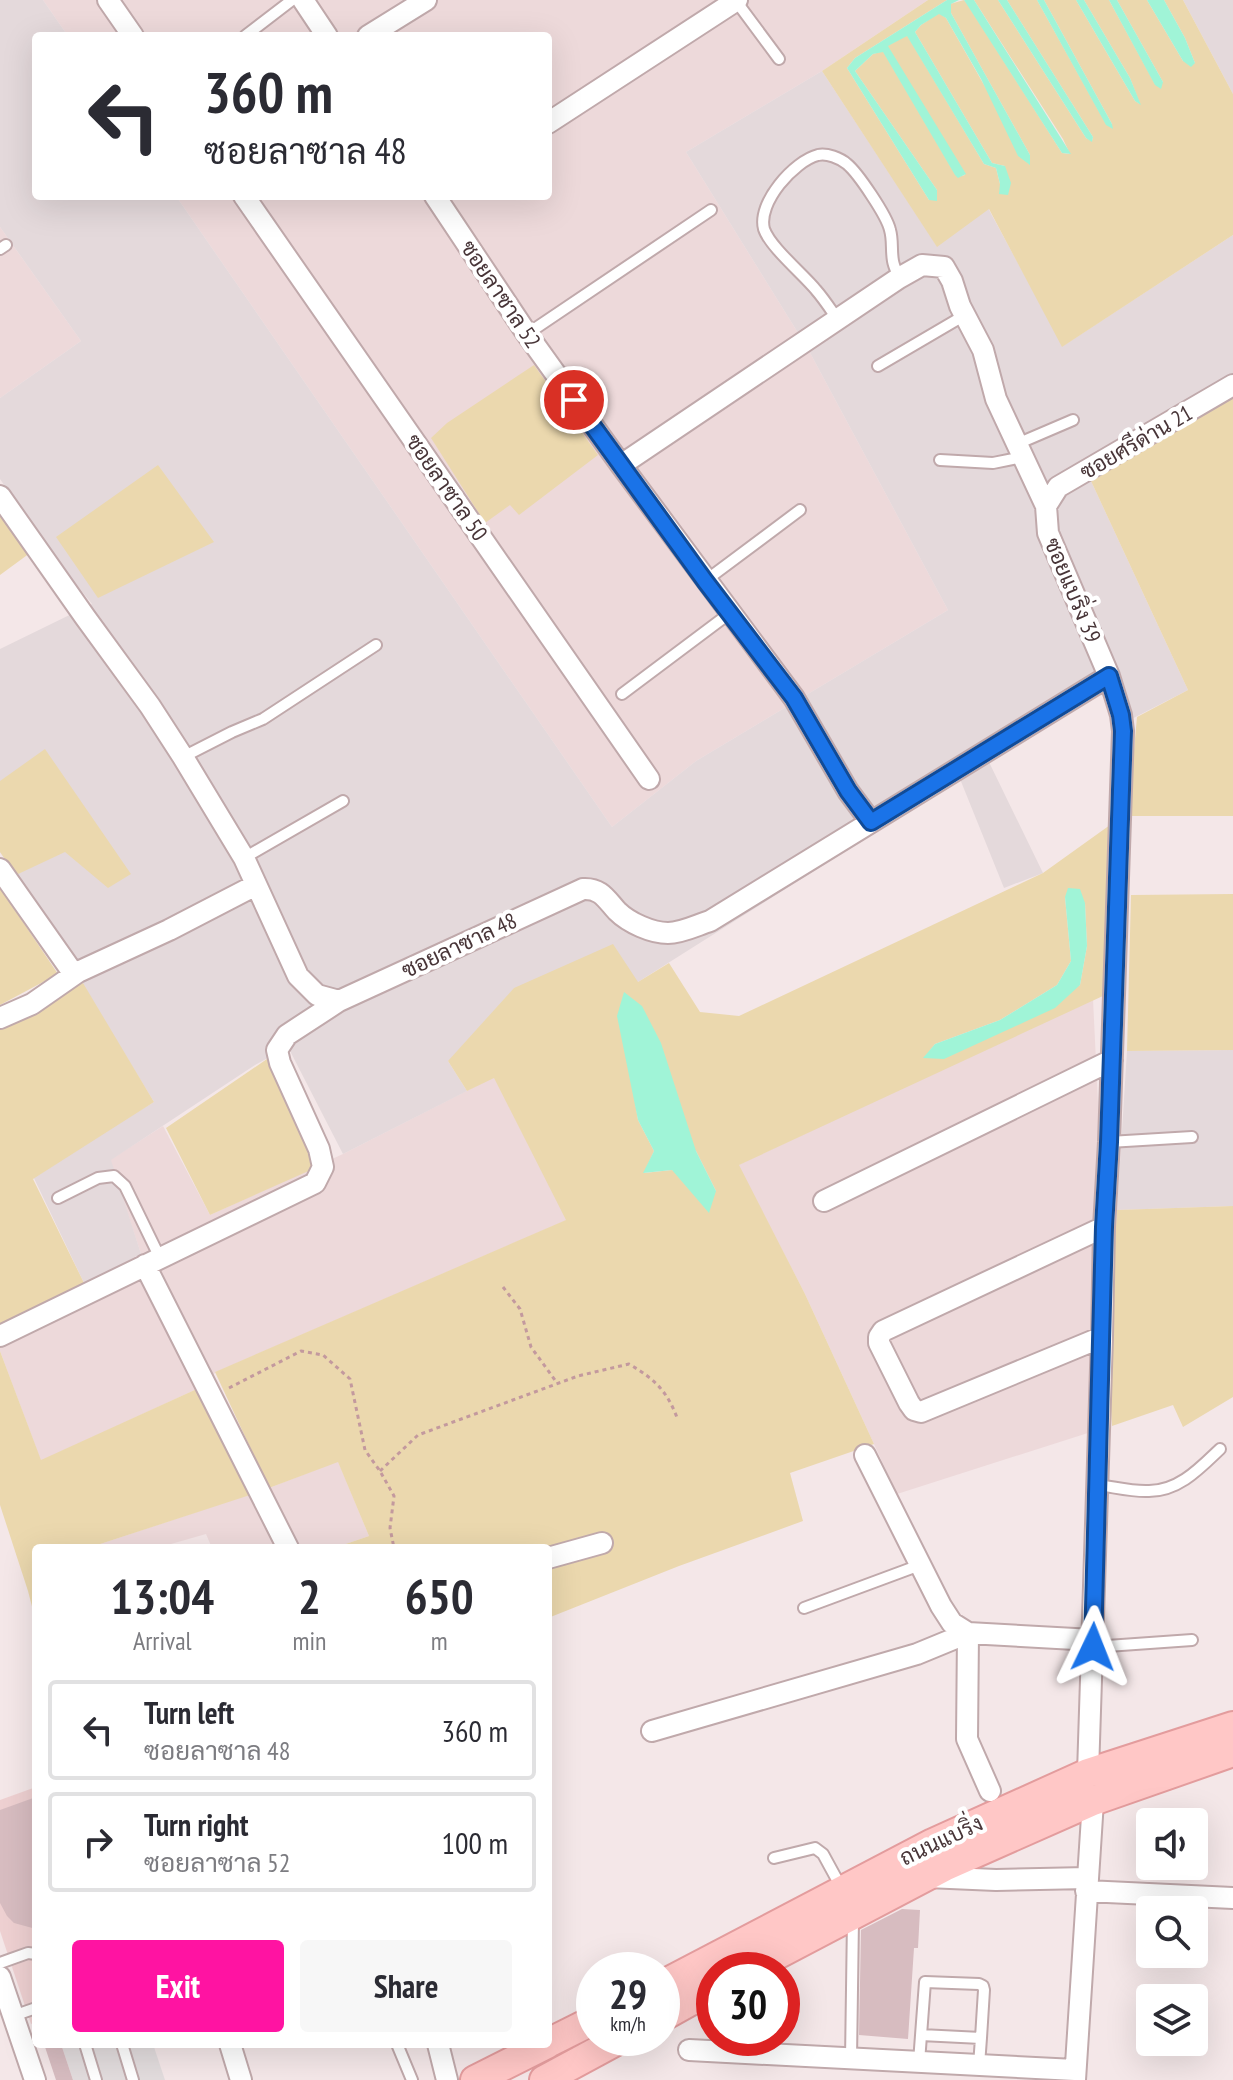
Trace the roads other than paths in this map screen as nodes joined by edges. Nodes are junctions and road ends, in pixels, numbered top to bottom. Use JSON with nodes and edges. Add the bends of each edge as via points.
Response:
{"nodes":[{"id":1,"x":108,"y":0,"type":"edge"},
{"id":2,"x":292,"y":0,"type":"edge"},
{"id":3,"x":303,"y":0,"type":"edge"},
{"id":4,"x":426,"y":0,"type":"edge"},
{"id":5,"x":736,"y":0,"type":"edge"},
{"id":6,"x":130,"y":32,"type":"edge"},
{"id":7,"x":250,"y":32,"type":"edge"},
{"id":8,"x":324,"y":32,"type":"edge"},
{"id":9,"x":374,"y":32,"type":"edge"},
{"id":10,"x":779,"y":59,"type":"dead end"},
{"id":11,"x":552,"y":120,"type":"edge"},
{"id":12,"x":247,"y":200,"type":"edge"},
{"id":13,"x":438,"y":200,"type":"edge"},
{"id":14,"x":711,"y":210,"type":"dead end"},
{"id":15,"x":899,"y":278,"type":"junction"},
{"id":16,"x":965,"y":315,"type":"junction"},
{"id":17,"x":838,"y":320,"type":"junction"},
{"id":18,"x":527,"y":334,"type":"junction"},
{"id":19,"x":878,"y":366,"type":"dead end"},
{"id":20,"x":1233,"y":385,"type":"edge"},
{"id":21,"x":1073,"y":420,"type":"dead end"},
{"id":22,"x":1020,"y":450,"type":"junction"},
{"id":23,"x":940,"y":460,"type":"dead end"},
{"id":24,"x":621,"y":465,"type":"junction"},
{"id":25,"x":0,"y":496,"type":"edge"},
{"id":26,"x":1046,"y":506,"type":"junction"},
{"id":27,"x":800,"y":510,"type":"dead end"},
{"id":28,"x":705,"y":581,"type":"junction"},
{"id":29,"x":730,"y":613,"type":"junction"},
{"id":30,"x":376,"y":645,"type":"dead end"},
{"id":31,"x":1109,"y":676,"type":"junction"},
{"id":32,"x":622,"y":694,"type":"dead end"},
{"id":33,"x":183,"y":757,"type":"junction"},
{"id":34,"x":649,"y":779,"type":"dead end"},
{"id":35,"x":343,"y":801,"type":"dead end"},
{"id":36,"x":871,"y":822,"type":"junction"},
{"id":37,"x":244,"y":858,"type":"junction"},
{"id":38,"x":0,"y":869,"type":"edge"},
{"id":39,"x":256,"y":885,"type":"junction"},
{"id":40,"x":78,"y":972,"type":"junction"},
{"id":41,"x":339,"y":1001,"type":"junction"},
{"id":42,"x":0,"y":1018,"type":"edge"},
{"id":43,"x":1112,"y":1060,"type":"junction"},
{"id":44,"x":1192,"y":1137,"type":"dead end"},
{"id":45,"x":1109,"y":1142,"type":"junction"},
{"id":46,"x":58,"y":1198,"type":"dead end"},
{"id":47,"x":824,"y":1201,"type":"dead end"},
{"id":48,"x":1104,"y":1227,"type":"junction"},
{"id":49,"x":152,"y":1262,"type":"junction"},
{"id":50,"x":0,"y":1336,"type":"edge"},
{"id":51,"x":1102,"y":1337,"type":"junction"},
{"id":52,"x":1220,"y":1449,"type":"dead end"},
{"id":53,"x":865,"y":1455,"type":"dead end"},
{"id":54,"x":1098,"y":1485,"type":"junction"},
{"id":55,"x":602,"y":1543,"type":"dead end"},
{"id":56,"x":286,"y":1544,"type":"edge"},
{"id":57,"x":552,"y":1557,"type":"edge"},
{"id":58,"x":920,"y":1565,"type":"junction"},
{"id":59,"x":804,"y":1608,"type":"dead end"},
{"id":60,"x":968,"y":1633,"type":"junction"},
{"id":61,"x":1192,"y":1640,"type":"dead end"},
{"id":62,"x":1093,"y":1643,"type":"junction"},
{"id":63,"x":1233,"y":1726,"type":"edge"},
{"id":64,"x":652,"y":1731,"type":"dead end"},
{"id":65,"x":1233,"y":1752,"type":"edge"},
{"id":66,"x":1091,"y":1787,"type":"junction"},
{"id":67,"x":990,"y":1791,"type":"dead end"},
{"id":68,"x":774,"y":1858,"type":"dead end"},
{"id":69,"x":925,"y":1876,"type":"junction"},
{"id":70,"x":1087,"y":1885,"type":"junction"},
{"id":71,"x":1233,"y":1898,"type":"edge"},
{"id":72,"x":848,"y":1901,"type":"junction"},
{"id":73,"x":774,"y":1952,"type":"edge"},
{"id":74,"x":32,"y":1954,"type":"edge"},
{"id":75,"x":0,"y":1963,"type":"edge"},
{"id":76,"x":0,"y":1977,"type":"edge"},
{"id":77,"x":680,"y":1977,"type":"edge"},
{"id":78,"x":32,"y":2014,"type":"edge"},
{"id":79,"x":576,"y":2029,"type":"edge"},
{"id":80,"x":18,"y":2033,"type":"edge"},
{"id":81,"x":921,"y":2035,"type":"junction"},
{"id":82,"x":981,"y":2038,"type":"junction"},
{"id":83,"x":552,"y":2041,"type":"edge"},
{"id":84,"x":86,"y":2048,"type":"edge"},
{"id":85,"x":123,"y":2048,"type":"edge"},
{"id":86,"x":231,"y":2048,"type":"edge"},
{"id":87,"x":399,"y":2048,"type":"edge"},
{"id":88,"x":439,"y":2048,"type":"edge"},
{"id":89,"x":539,"y":2048,"type":"edge"},
{"id":90,"x":689,"y":2050,"type":"dead end"},
{"id":91,"x":589,"y":2056,"type":"edge"},
{"id":92,"x":851,"y":2059,"type":"junction"},
{"id":93,"x":919,"y":2062,"type":"junction"},
{"id":94,"x":979,"y":2065,"type":"junction"},
{"id":95,"x":1075,"y":2075,"type":"edge"},
{"id":96,"x":35,"y":2080,"type":"edge"},
{"id":97,"x":96,"y":2080,"type":"edge"},
{"id":98,"x":133,"y":2080,"type":"edge"},
{"id":99,"x":241,"y":2080,"type":"edge"},
{"id":100,"x":412,"y":2080,"type":"edge"},
{"id":101,"x":447,"y":2080,"type":"edge"},
{"id":102,"x":475,"y":2080,"type":"edge"},
{"id":103,"x":544,"y":2080,"type":"edge"}],
"edges":[{"from":1,"to":6,"type":"street"},
{"from":2,"to":7,"type":"lane"},
{"from":3,"to":8,"type":"street"},
{"from":4,"to":9,"type":"street"},
{"from":5,"to":10,"type":"lane"},
{"from":5,"to":11,"type":"street"},
{"from":12,"to":34,"type":"street","name":"ซอยลาซาล 50"},
{"from":13,"to":18,"type":"street","name":"ซอยลาซาล 52"},
{"from":14,"to":18,"type":"lane"},
{"from":15,"to":16,"type":"street","name":"ซอยแบริ่ง 39","via":[[922,265],[944,267]]},
{"from":15,"to":17,"type":"street"},
{"from":15,"to":17,"type":"lane","via":[[884,213],[847,164],[820,154],[801,163],[773,191],[764,228]]},
{"from":16,"to":19,"type":"lane"},
{"from":16,"to":22,"type":"street","name":"ซอยแบริ่ง 39"},
{"from":17,"to":24,"type":"street"},
{"from":18,"to":24,"type":"street","name":"ซอยลาซาล 52"},
{"from":20,"to":26,"type":"street","name":"ซอยศรีด่าน 21","via":[[1058,487]]},
{"from":21,"to":22,"type":"lane"},
{"from":22,"to":23,"type":"lane","via":[[993,463]]},
{"from":22,"to":26,"type":"street","name":"ซอยแบริ่ง 39"},
{"from":24,"to":28,"type":"street","name":"ซอยลาซาล 52"},
{"from":25,"to":33,"type":"street"},
{"from":26,"to":31,"type":"street","name":"ซอยแบริ่ง 39","via":[[1048,533]]},
{"from":27,"to":28,"type":"lane"},
{"from":28,"to":29,"type":"street","name":"ซอยลาซาล 52"},
{"from":29,"to":32,"type":"lane"},
{"from":29,"to":36,"type":"street","name":"ซอยลาซาล 52","via":[[794,698]]},
{"from":30,"to":33,"type":"lane","via":[[263,719]]},
{"from":31,"to":36,"type":"street","name":"ซอยลาซาล 48"},
{"from":31,"to":43,"type":"street","name":"ซอยแบริ่ง 39","via":[[1123,731]]},
{"from":33,"to":37,"type":"street"},
{"from":35,"to":37,"type":"lane"},
{"from":36,"to":41,"type":"street","name":"ซอยลาซาล 48","via":[[710,921],[666,933],[633,923],[603,894],[583,889]]},
{"from":37,"to":39,"type":"street"},
{"from":38,"to":40,"type":"street","via":[[71,970]]},
{"from":39,"to":40,"type":"street"},
{"from":39,"to":41,"type":"street","via":[[298,976],[317,995]]},
{"from":40,"to":42,"type":"street","via":[[32,1004]]},
{"from":41,"to":49,"type":"street","name":"ซอยลาซาล 48","via":[[287,1035],[277,1050],[319,1149],[323,1167],[315,1183]]},
{"from":43,"to":45,"type":"street","name":"ซอยแบริ่ง 39"},
{"from":43,"to":47,"type":"street"},
{"from":44,"to":45,"type":"lane"},
{"from":45,"to":48,"type":"street","name":"ซอยแบริ่ง 39"},
{"from":46,"to":49,"type":"lane","via":[[114,1176],[125,1186]]},
{"from":48,"to":51,"type":"street","name":"ซอยแบริ่ง 39"},
{"from":48,"to":51,"type":"street","via":[[883,1331],[879,1343],[909,1403],[921,1412]]},
{"from":49,"to":50,"type":"street"},
{"from":49,"to":56,"type":"street","via":[[211,1397]]},
{"from":51,"to":54,"type":"street","name":"ซอยแบริ่ง 39"},
{"from":52,"to":54,"type":"lane","via":[[1192,1476],[1168,1488]]},
{"from":53,"to":58,"type":"street"},
{"from":54,"to":62,"type":"street","name":"ซอยแบริ่ง 39"},
{"from":55,"to":57,"type":"street"},
{"from":58,"to":59,"type":"lane"},
{"from":58,"to":60,"type":"street","via":[[952,1623]]},
{"from":60,"to":62,"type":"street"},
{"from":60,"to":64,"type":"street","via":[[917,1654]]},
{"from":60,"to":67,"type":"street","via":[[967,1739]]},
{"from":61,"to":62,"type":"lane"},
{"from":62,"to":66,"type":"street","name":"ซอยแบริ่ง 39"},
{"from":63,"to":66,"type":"main road","name":"ถนนแบริ่ง"},
{"from":65,"to":66,"type":"main road","name":"ถนนแบริ่ง"},
{"from":66,"to":69,"type":"main road","name":"ถนนแบริ่ง"},
{"from":66,"to":70,"type":"street","name":"ซอยแบริ่ง 39"},
{"from":66,"to":72,"type":"main road","name":"ถนนแบริ่ง","via":[[933,1843]]},
{"from":68,"to":72,"type":"lane","via":[[815,1848]]},
{"from":69,"to":70,"type":"street"},
{"from":69,"to":72,"type":"main road","name":"ถนนแบริ่ง"},
{"from":70,"to":71,"type":"street"},
{"from":70,"to":95,"type":"street","name":"ซอยแบริ่ง 39"},
{"from":72,"to":73,"type":"main road","name":"ถนนแบริ่ง"},
{"from":72,"to":77,"type":"main road","name":"ถนนแบริ่ง"},
{"from":72,"to":92,"type":"lane"},
{"from":74,"to":75,"type":"lane"},
{"from":76,"to":80,"type":"street"},
{"from":78,"to":80,"type":"lane"},
{"from":79,"to":83,"type":"main road"},
{"from":80,"to":96,"type":"street"},
{"from":81,"to":82,"type":"lane"},
{"from":81,"to":82,"type":"lane","via":[[927,1981],[983,1986]]},
{"from":81,"to":93,"type":"lane"},
{"from":82,"to":94,"type":"lane"},
{"from":84,"to":97,"type":"lane"},
{"from":85,"to":98,"type":"lane"},
{"from":86,"to":99,"type":"street"},
{"from":87,"to":100,"type":"lane"},
{"from":88,"to":101,"type":"street"},
{"from":89,"to":102,"type":"main road"},
{"from":90,"to":92,"type":"street"},
{"from":91,"to":103,"type":"main road"},
{"from":92,"to":93,"type":"street"},
{"from":93,"to":94,"type":"street"},
{"from":94,"to":95,"type":"street"}]}
